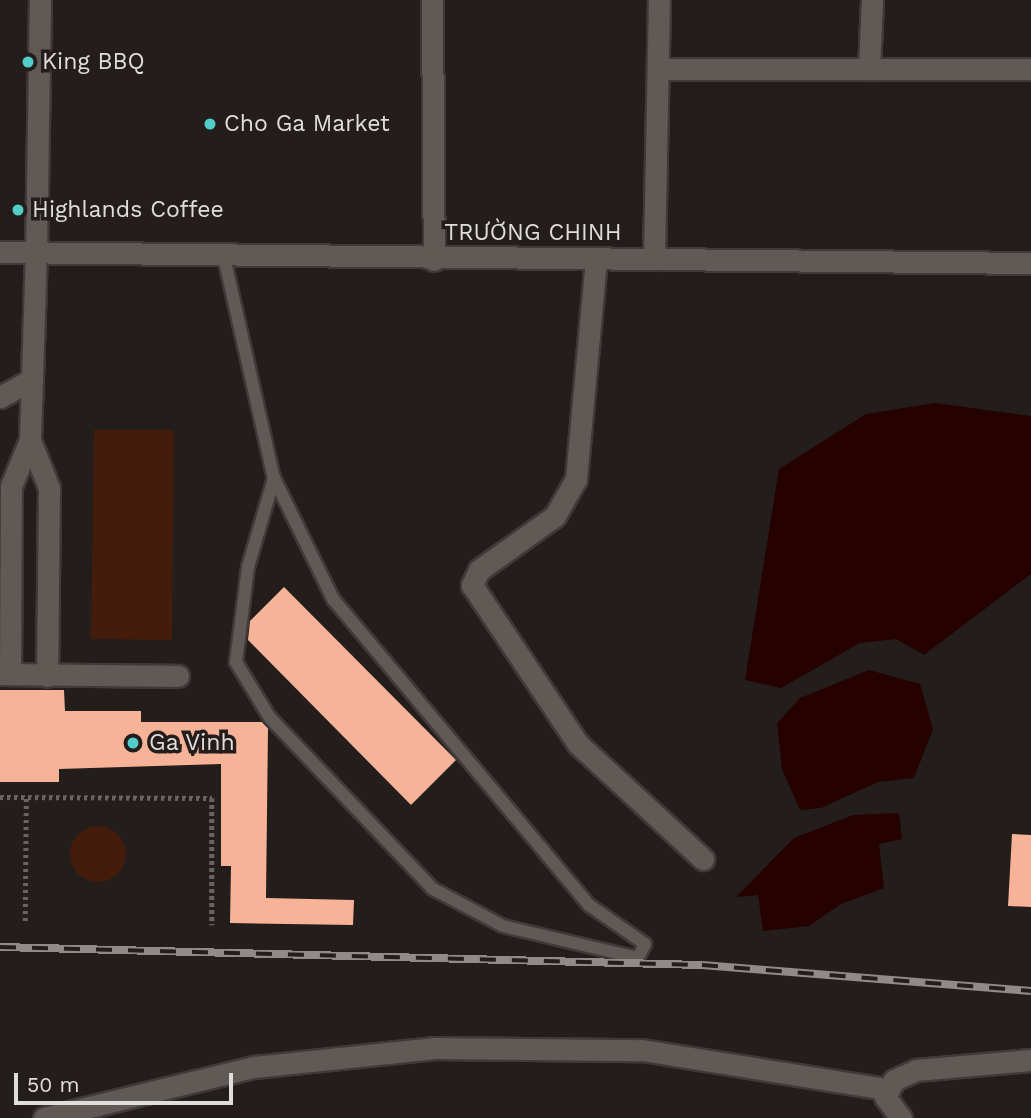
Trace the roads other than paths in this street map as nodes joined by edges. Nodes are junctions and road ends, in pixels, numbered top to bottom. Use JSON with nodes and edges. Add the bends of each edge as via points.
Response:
{"nodes":[{"id":1,"x":40,"y":0,"type":"edge"},
{"id":2,"x":432,"y":0,"type":"edge"},
{"id":3,"x":659,"y":0,"type":"edge"},
{"id":4,"x":872,"y":0,"type":"edge"},
{"id":5,"x":658,"y":69,"type":"junction"},
{"id":6,"x":869,"y":69,"type":"junction"},
{"id":7,"x":1031,"y":69,"type":"edge"},
{"id":8,"x":0,"y":252,"type":"edge"},
{"id":9,"x":36,"y":254,"type":"junction"},
{"id":10,"x":224,"y":257,"type":"junction"},
{"id":11,"x":596,"y":259,"type":"junction"},
{"id":12,"x":654,"y":259,"type":"junction"},
{"id":13,"x":434,"y":260,"type":"junction"},
{"id":14,"x":1031,"y":263,"type":"edge"},
{"id":15,"x":32,"y":379,"type":"junction"},
{"id":16,"x":0,"y":397,"type":"edge"},
{"id":17,"x":30,"y":440,"type":"junction"},
{"id":18,"x":274,"y":478,"type":"junction"},
{"id":19,"x":5,"y":674,"type":"edge"},
{"id":20,"x":47,"y":676,"type":"junction"},
{"id":21,"x":178,"y":676,"type":"dead end"},
{"id":22,"x":703,"y":859,"type":"dead end"},
{"id":23,"x":1031,"y":1060,"type":"edge"},
{"id":24,"x":885,"y":1089,"type":"junction"},
{"id":25,"x":44,"y":1118,"type":"edge"},
{"id":26,"x":901,"y":1118,"type":"edge"}],
"edges":[{"from":1,"to":9,"type":"street"},
{"from":2,"to":13,"type":"street"},
{"from":3,"to":5,"type":"street"},
{"from":4,"to":6,"type":"street"},
{"from":5,"to":6,"type":"street"},
{"from":5,"to":12,"type":"street"},
{"from":6,"to":7,"type":"street"},
{"from":8,"to":9,"type":"street","name":"TRƯỜNG CHINH"},
{"from":9,"to":10,"type":"street","name":"TRƯỜNG CHINH"},
{"from":9,"to":15,"type":"street"},
{"from":10,"to":13,"type":"street","name":"TRƯỜNG CHINH"},
{"from":10,"to":18,"type":"lane"},
{"from":11,"to":12,"type":"street","name":"TRƯỜNG CHINH"},
{"from":11,"to":13,"type":"street","name":"TRƯỜNG CHINH"},
{"from":11,"to":22,"type":"street","via":[[576,479],[555,516],[479,570],[472,585],[578,744]]},
{"from":12,"to":14,"type":"street","name":"TRƯỜNG CHINH"},
{"from":15,"to":16,"type":"street"},
{"from":15,"to":17,"type":"street"},
{"from":17,"to":19,"type":"street","via":[[11,486]]},
{"from":17,"to":20,"type":"street","via":[[49,488]]},
{"from":18,"to":18,"type":"lane","via":[[333,599],[589,905],[645,944],[638,958],[503,926],[433,889],[270,718],[236,662],[248,567]]},
{"from":19,"to":20,"type":"street"},
{"from":20,"to":21,"type":"street"},
{"from":23,"to":24,"type":"street","via":[[916,1070]]},
{"from":24,"to":25,"type":"street","via":[[642,1050],[435,1048],[254,1067]]},
{"from":24,"to":26,"type":"street"}]}
